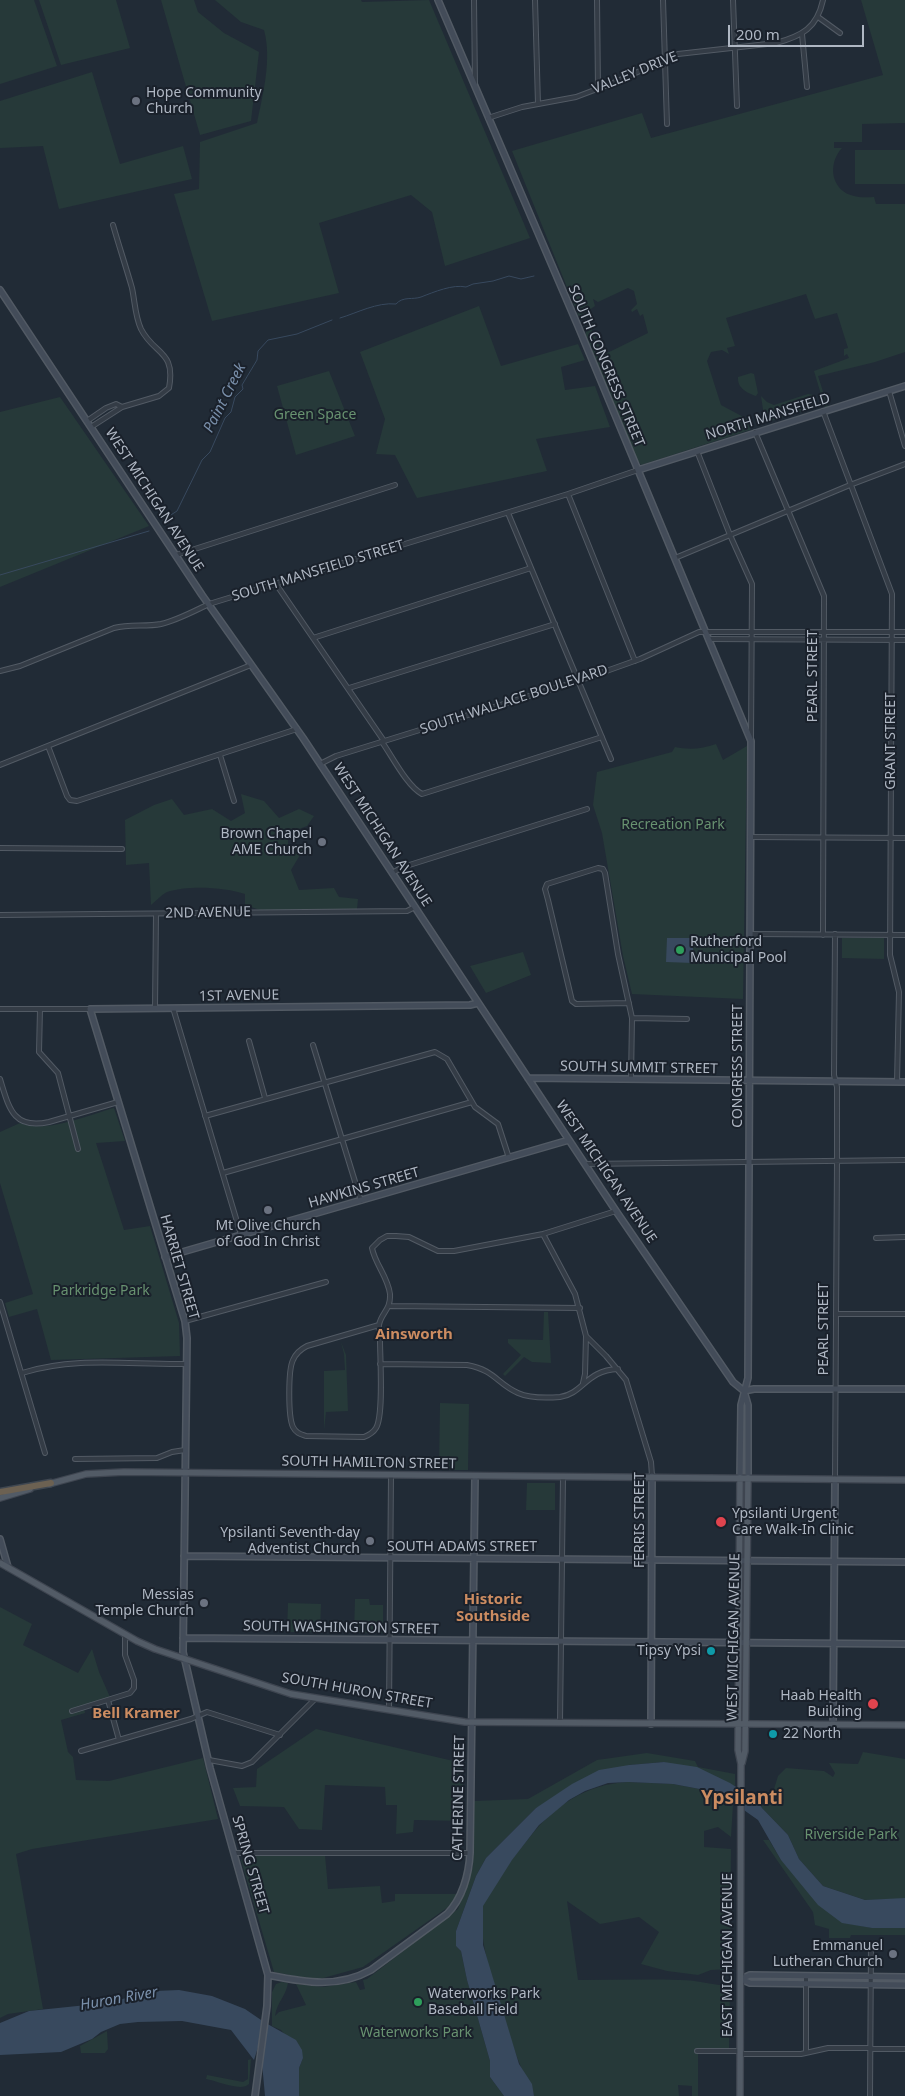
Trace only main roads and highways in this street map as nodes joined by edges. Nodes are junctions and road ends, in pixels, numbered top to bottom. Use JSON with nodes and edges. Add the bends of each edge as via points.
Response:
{"nodes":[{"id":1,"x":740,"y":1478,"type":"junction"},
{"id":2,"x":748,"y":1478,"type":"junction"},
{"id":3,"x":905,"y":1480,"type":"edge"},
{"id":4,"x":51,"y":1483,"type":"junction"},
{"id":5,"x":0,"y":1492,"type":"edge"},
{"id":6,"x":0,"y":1498,"type":"edge"},
{"id":7,"x":0,"y":1563,"type":"edge"},
{"id":8,"x":742,"y":1724,"type":"junction"},
{"id":9,"x":905,"y":1725,"type":"edge"},
{"id":10,"x":740,"y":1814,"type":"joint"},
{"id":11,"x":740,"y":2096,"type":"edge"}],
"edges":[{"from":1,"to":2,"type":"main road","name":"SOUTH HAMILTON STREET"},
{"from":1,"to":4,"type":"main road","name":"SOUTH HAMILTON STREET","via":[[185,1472],[97,1473]]},
{"from":1,"to":8,"type":"main road","name":"WEST MICHIGAN AVENUE"},
{"from":2,"to":3,"type":"main road","name":"SOUTH HAMILTON STREET"},
{"from":2,"to":8,"type":"main road","name":"WEST MICHIGAN AVENUE"},
{"from":4,"to":5,"type":"highway"},
{"from":4,"to":6,"type":"main road","name":"SOUTH HAMILTON STREET"},
{"from":7,"to":8,"type":"main road","name":"SOUTH HURON STREET","via":[[155,1649],[291,1694],[471,1723]]},
{"from":8,"to":9,"type":"main road","name":"SOUTH HURON STREET"},
{"from":8,"to":10,"type":"main road","name":"WEST MICHIGAN AVENUE","via":[[745,1751],[741,1764]]},
{"from":10,"to":11,"type":"main road","name":"EAST MICHIGAN AVENUE"}]}
